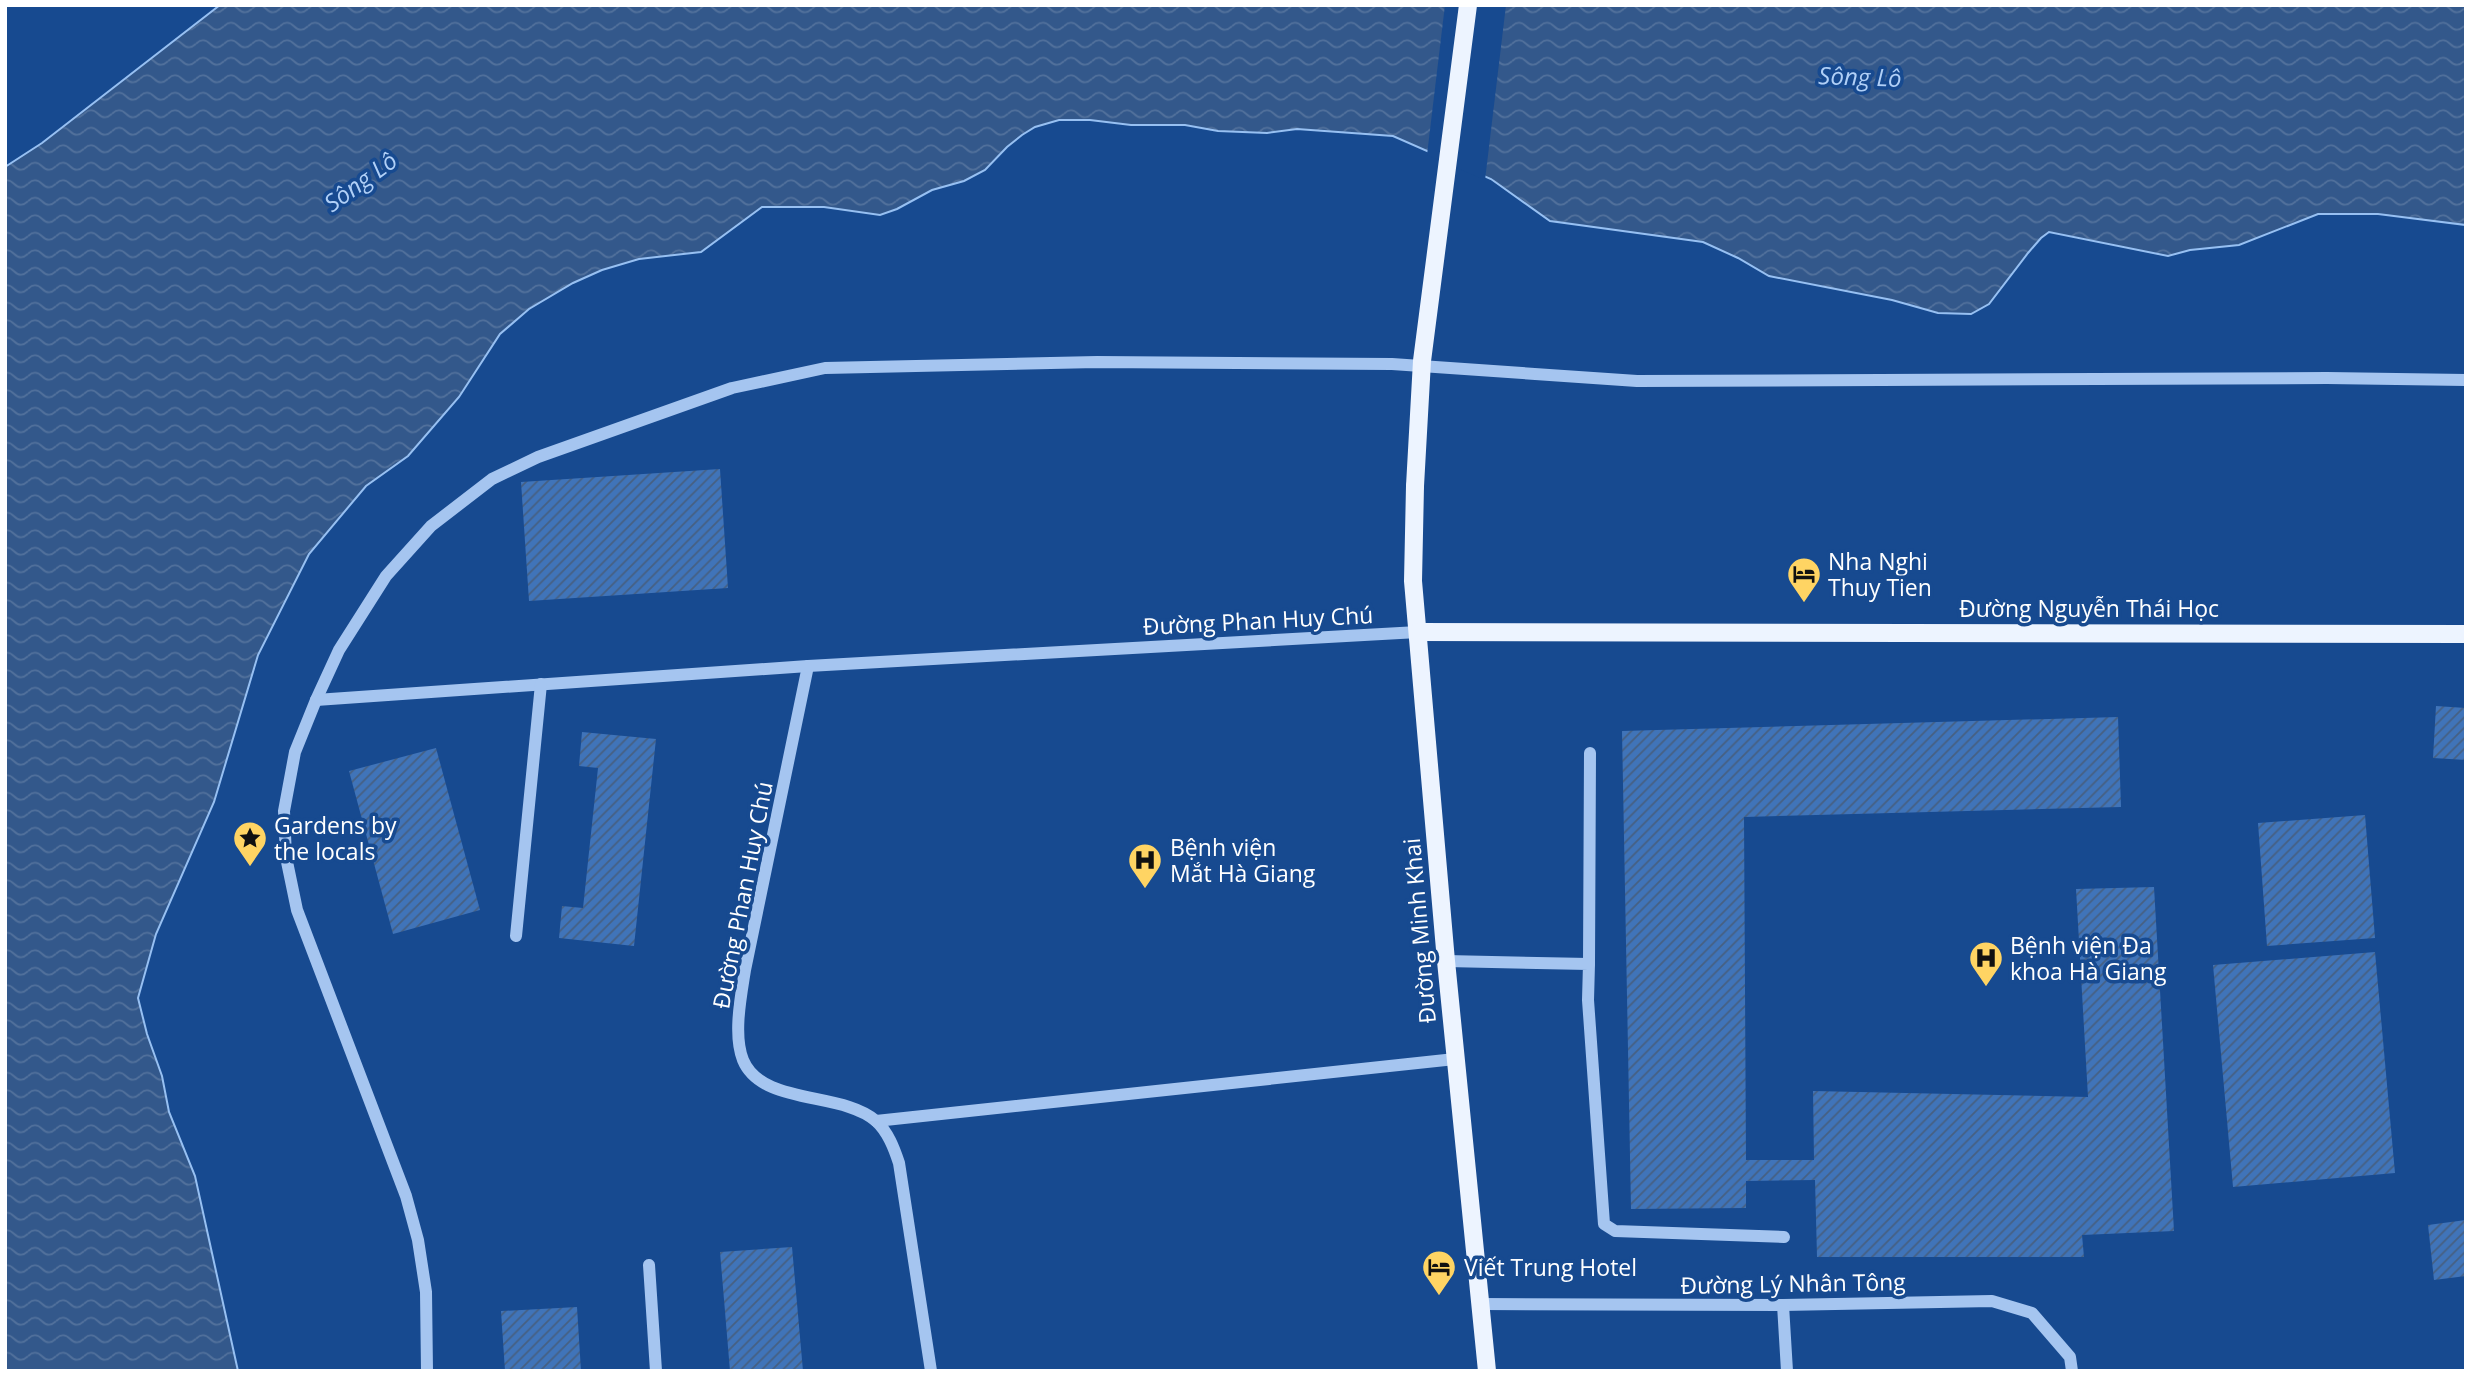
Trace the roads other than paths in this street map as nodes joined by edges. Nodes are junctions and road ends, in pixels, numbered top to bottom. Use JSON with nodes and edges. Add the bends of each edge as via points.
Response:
{"nodes":[{"id":1,"x":1468,"y":5,"type":"edge"},
{"id":2,"x":2466,"y":380,"type":"edge"},
{"id":3,"x":1418,"y":632,"type":"junction"},
{"id":4,"x":2466,"y":634,"type":"edge"},
{"id":5,"x":808,"y":666,"type":"junction"},
{"id":6,"x":541,"y":684,"type":"junction"},
{"id":7,"x":316,"y":700,"type":"junction"},
{"id":8,"x":1590,"y":753,"type":"dead end"},
{"id":9,"x":516,"y":936,"type":"dead end"},
{"id":10,"x":1446,"y":961,"type":"junction"},
{"id":11,"x":1589,"y":964,"type":"junction"},
{"id":12,"x":1455,"y":1059,"type":"junction"},
{"id":13,"x":876,"y":1122,"type":"junction"},
{"id":14,"x":1784,"y":1237,"type":"dead end"},
{"id":15,"x":649,"y":1265,"type":"dead end"},
{"id":16,"x":1481,"y":1304,"type":"junction"},
{"id":17,"x":1783,"y":1306,"type":"junction"},
{"id":18,"x":427,"y":1371,"type":"edge"},
{"id":19,"x":656,"y":1371,"type":"edge"},
{"id":20,"x":931,"y":1371,"type":"edge"},
{"id":21,"x":1487,"y":1371,"type":"edge"},
{"id":22,"x":1787,"y":1371,"type":"edge"},
{"id":23,"x":2072,"y":1371,"type":"edge"}],
"edges":[{"from":1,"to":3,"type":"main road","name":"Đường Minh Khai","bridge":true,"via":[[1422,361],[1413,581]]},
{"from":2,"to":7,"type":"street","via":[[1637,380],[1392,364],[1097,362],[825,368],[732,388],[538,457],[492,479],[430,526],[386,576],[339,650]]},
{"from":3,"to":4,"type":"main road","name":"Đường Nguyễn Thái Học"},
{"from":3,"to":5,"type":"street","name":"Đường Phan Huy Chú"},
{"from":3,"to":10,"type":"main road","name":"Đường Minh Khai"},
{"from":5,"to":6,"type":"street","name":"Đường Phan Huy Chú"},
{"from":5,"to":13,"type":"street","name":"Đường Phan Huy Chú","via":[[745,970],[740,1041],[743,1061],[759,1081],[856,1109]]},
{"from":6,"to":7,"type":"street","name":"Đường Phan Huy Chú"},
{"from":6,"to":9,"type":"street"},
{"from":7,"to":18,"type":"street","via":[[295,751],[284,811],[286,858],[297,910],[406,1196],[426,1292]]},
{"from":8,"to":11,"type":"street"},
{"from":10,"to":11,"type":"street"},
{"from":10,"to":12,"type":"main road","name":"Đường Minh Khai"},
{"from":11,"to":14,"type":"street","via":[[1604,1224],[1615,1231]]},
{"from":12,"to":13,"type":"street"},
{"from":12,"to":16,"type":"main road","name":"Đường Minh Khai"},
{"from":13,"to":20,"type":"street","via":[[892,1143],[899,1163]]},
{"from":15,"to":19,"type":"street"},
{"from":16,"to":17,"type":"street","name":"Đường Lý Nhân Tông"},
{"from":16,"to":21,"type":"main road","name":"Đường Minh Khai"},
{"from":17,"to":22,"type":"street"},
{"from":17,"to":23,"type":"street","name":"Đường Lý Nhân Tông","via":[[1992,1301],[2032,1313],[2070,1357]]}]}
